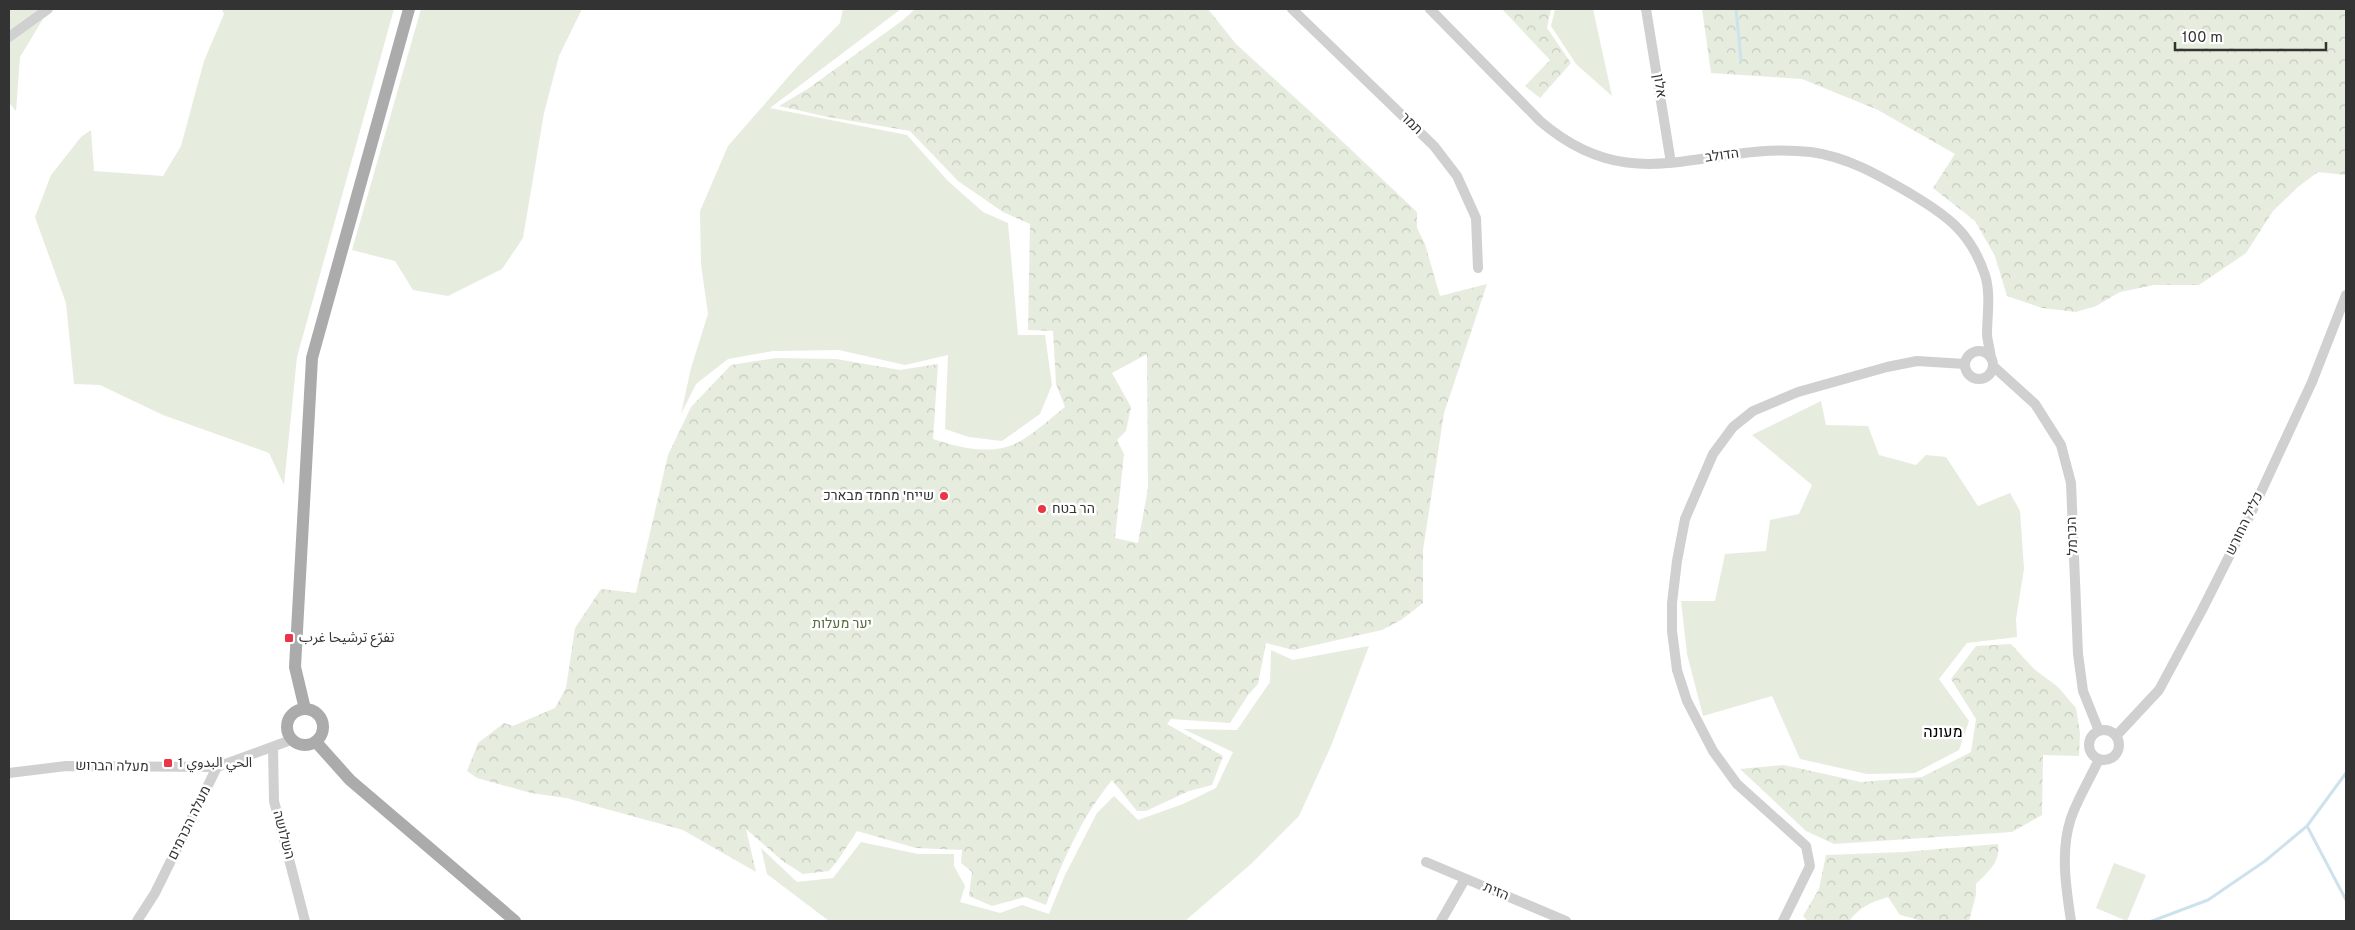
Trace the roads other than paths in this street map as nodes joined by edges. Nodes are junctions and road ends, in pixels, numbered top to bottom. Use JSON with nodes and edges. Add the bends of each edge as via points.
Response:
{"nodes":[{"id":1,"x":48,"y":9,"type":"edge"},
{"id":2,"x":409,"y":9,"type":"edge"},
{"id":3,"x":1292,"y":9,"type":"edge"},
{"id":4,"x":1430,"y":9,"type":"edge"},
{"id":5,"x":1646,"y":9,"type":"edge"},
{"id":6,"x":9,"y":37,"type":"edge"},
{"id":7,"x":1671,"y":163,"type":"junction"},
{"id":8,"x":1478,"y":268,"type":"dead end"},
{"id":9,"x":2346,"y":295,"type":"edge"},
{"id":10,"x":1988,"y":314,"type":"junction"},
{"id":11,"x":1971,"y":353,"type":"junction"},
{"id":12,"x":1992,"y":362,"type":"junction"},
{"id":13,"x":1965,"y":364,"type":"junction"},
{"id":14,"x":305,"y":709,"type":"junction"},
{"id":15,"x":2099,"y":731,"type":"junction"},
{"id":16,"x":2116,"y":736,"type":"junction"},
{"id":17,"x":291,"y":740,"type":"junction"},
{"id":18,"x":316,"y":742,"type":"junction"},
{"id":19,"x":273,"y":748,"type":"junction"},
{"id":20,"x":2099,"y":760,"type":"junction"},
{"id":21,"x":217,"y":767,"type":"junction"},
{"id":22,"x":9,"y":774,"type":"edge"},
{"id":23,"x":1426,"y":862,"type":"dead end"},
{"id":24,"x":1465,"y":879,"type":"junction"},
{"id":25,"x":138,"y":921,"type":"edge"},
{"id":26,"x":305,"y":921,"type":"edge"},
{"id":27,"x":515,"y":921,"type":"edge"},
{"id":28,"x":1441,"y":921,"type":"edge"},
{"id":29,"x":1566,"y":921,"type":"edge"},
{"id":30,"x":1783,"y":921,"type":"edge"},
{"id":31,"x":2071,"y":921,"type":"edge"}],
"edges":[{"from":1,"to":6,"type":"street"},
{"from":2,"to":14,"type":"main road","via":[[312,358],[296,667]]},
{"from":3,"to":8,"type":"street","name":"תמר","via":[[1434,146],[1457,176],[1476,218]]},
{"from":4,"to":7,"type":"street","name":"הדולב","via":[[1555,134],[1597,157],[1643,165]]},
{"from":5,"to":7,"type":"street","name":"אלון"},
{"from":7,"to":10,"type":"street","name":"הדולב","via":[[1785,150],[1834,157],[1877,174],[1940,212],[1971,242],[1986,278]]},
{"from":9,"to":16,"type":"street","name":"כליל החורש","via":[[2312,382],[2254,508],[2202,610],[2159,690]]},
{"from":10,"to":11,"type":"street","name":"הדולב","via":[[1983,339]]},
{"from":10,"to":12,"type":"street","name":"הדולב","via":[[1987,337]]},
{"from":11,"to":12,"type":"street","via":[[1981,351]]},
{"from":11,"to":13,"type":"street"},
{"from":12,"to":13,"type":"street","via":[[1992,370],[1986,378],[1976,379],[1967,373]]},
{"from":12,"to":15,"type":"street","name":"הכרמל","via":[[2035,404],[2061,445],[2071,483],[2078,654],[2083,691]]},
{"from":13,"to":30,"type":"street","via":[[1916,361],[1886,367],[1798,392],[1753,411],[1733,427],[1713,454],[1685,520],[1676,561],[1672,603],[1677,670],[1686,701],[1713,751],[1737,784],[1806,846],[1810,866]]},
{"from":14,"to":17,"type":"main road","via":[[294,713],[287,722]]},
{"from":14,"to":18,"type":"main road","via":[[316,712],[323,721],[323,732]]},
{"from":15,"to":16,"type":"street","via":[[2108,730]]},
{"from":15,"to":20,"type":"street","via":[[2091,737],[2089,748]]},
{"from":16,"to":20,"type":"street","via":[[2117,752],[2111,758]]},
{"from":17,"to":18,"type":"main road","via":[[301,746]]},
{"from":17,"to":19,"type":"street"},
{"from":18,"to":27,"type":"main road","via":[[350,780]]},
{"from":19,"to":21,"type":"street"},
{"from":19,"to":26,"type":"street","name":"השלושה","via":[[274,800]]},
{"from":20,"to":31,"type":"street","via":[[2071,818],[2065,844],[2065,879]]},
{"from":21,"to":22,"type":"street","name":"מעלה הברוש","via":[[66,766]]},
{"from":21,"to":25,"type":"street","name":"מעלה הכרמים","via":[[196,814]]},
{"from":23,"to":24,"type":"street","name":"הזית"},
{"from":24,"to":28,"type":"street"},
{"from":24,"to":29,"type":"street","name":"הזית"}]}
